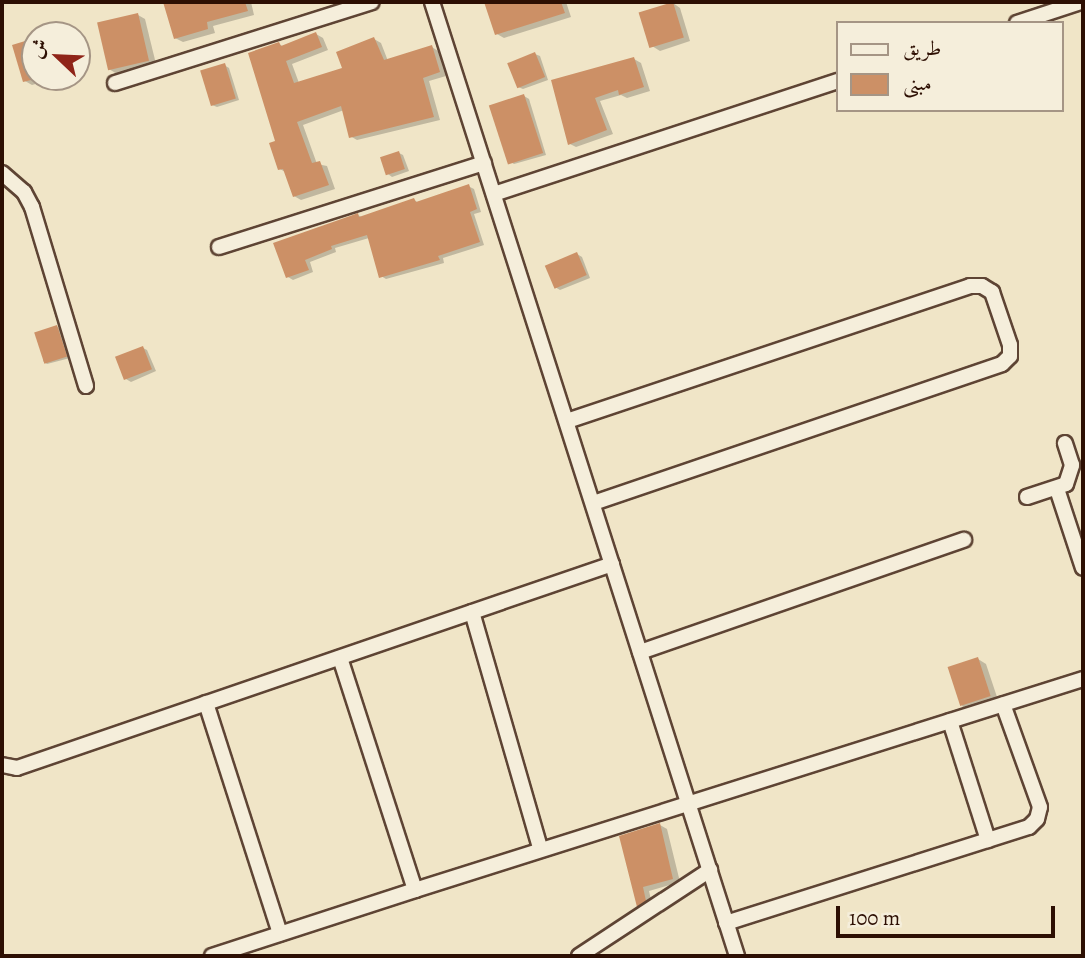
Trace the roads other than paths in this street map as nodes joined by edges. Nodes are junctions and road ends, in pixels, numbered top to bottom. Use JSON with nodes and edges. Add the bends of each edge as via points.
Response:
{"nodes":[{"id":1,"x":372,"y":2,"type":"edge"},
{"id":2,"x":432,"y":2,"type":"edge"},
{"id":3,"x":1081,"y":2,"type":"edge"},
{"id":4,"x":1023,"y":21,"type":"edge"},
{"id":5,"x":836,"y":82,"type":"edge"},
{"id":6,"x":115,"y":83,"type":"dead end"},
{"id":7,"x":485,"y":163,"type":"junction"},
{"id":8,"x":2,"y":173,"type":"edge"},
{"id":9,"x":494,"y":194,"type":"junction"},
{"id":10,"x":219,"y":247,"type":"dead end"},
{"id":11,"x":86,"y":386,"type":"dead end"},
{"id":12,"x":567,"y":421,"type":"junction"},
{"id":13,"x":1065,"y":443,"type":"dead end"},
{"id":14,"x":1057,"y":489,"type":"junction"},
{"id":15,"x":1027,"y":497,"type":"dead end"},
{"id":16,"x":593,"y":503,"type":"junction"},
{"id":17,"x":964,"y":540,"type":"dead end"},
{"id":18,"x":612,"y":564,"type":"junction"},
{"id":19,"x":1083,"y":568,"type":"edge"},
{"id":20,"x":472,"y":612,"type":"junction"},
{"id":21,"x":640,"y":652,"type":"junction"},
{"id":22,"x":340,"y":658,"type":"junction"},
{"id":23,"x":1083,"y":679,"type":"edge"},
{"id":24,"x":206,"y":704,"type":"junction"},
{"id":25,"x":1003,"y":704,"type":"junction"},
{"id":26,"x":950,"y":721,"type":"junction"},
{"id":27,"x":2,"y":765,"type":"edge"},
{"id":28,"x":686,"y":804,"type":"junction"},
{"id":29,"x":988,"y":839,"type":"junction"},
{"id":30,"x":540,"y":848,"type":"junction"},
{"id":31,"x":710,"y":870,"type":"junction"},
{"id":32,"x":415,"y":890,"type":"junction"},
{"id":33,"x":726,"y":923,"type":"junction"},
{"id":34,"x":281,"y":933,"type":"junction"},
{"id":35,"x":212,"y":956,"type":"edge"},
{"id":36,"x":579,"y":956,"type":"edge"},
{"id":37,"x":737,"y":956,"type":"edge"}],
"edges":[{"from":1,"to":6,"type":"street"},
{"from":2,"to":7,"type":"street"},
{"from":3,"to":4,"type":"street"},
{"from":5,"to":9,"type":"street"},
{"from":7,"to":9,"type":"street"},
{"from":7,"to":10,"type":"street"},
{"from":8,"to":11,"type":"street","via":[[24,192],[32,207]]},
{"from":9,"to":12,"type":"street"},
{"from":12,"to":16,"type":"street"},
{"from":12,"to":16,"type":"street","via":[[970,286],[992,292],[1010,345],[1010,356],[1002,364]]},
{"from":13,"to":14,"type":"street","via":[[1071,475]]},
{"from":14,"to":15,"type":"street"},
{"from":14,"to":19,"type":"street"},
{"from":16,"to":18,"type":"street"},
{"from":17,"to":21,"type":"street"},
{"from":18,"to":20,"type":"street"},
{"from":18,"to":21,"type":"street"},
{"from":20,"to":22,"type":"street"},
{"from":20,"to":30,"type":"street"},
{"from":21,"to":28,"type":"street"},
{"from":22,"to":24,"type":"street"},
{"from":22,"to":32,"type":"street"},
{"from":23,"to":25,"type":"street"},
{"from":24,"to":27,"type":"street","via":[[17,768]]},
{"from":24,"to":34,"type":"street"},
{"from":25,"to":26,"type":"street"},
{"from":25,"to":29,"type":"street","via":[[1040,807],[1029,827]]},
{"from":26,"to":28,"type":"street"},
{"from":26,"to":29,"type":"street"},
{"from":28,"to":30,"type":"street"},
{"from":28,"to":31,"type":"street"},
{"from":29,"to":33,"type":"street"},
{"from":30,"to":32,"type":"street"},
{"from":31,"to":33,"type":"street"},
{"from":31,"to":36,"type":"street"},
{"from":32,"to":34,"type":"street"},
{"from":33,"to":37,"type":"street"},
{"from":34,"to":35,"type":"street"}]}
